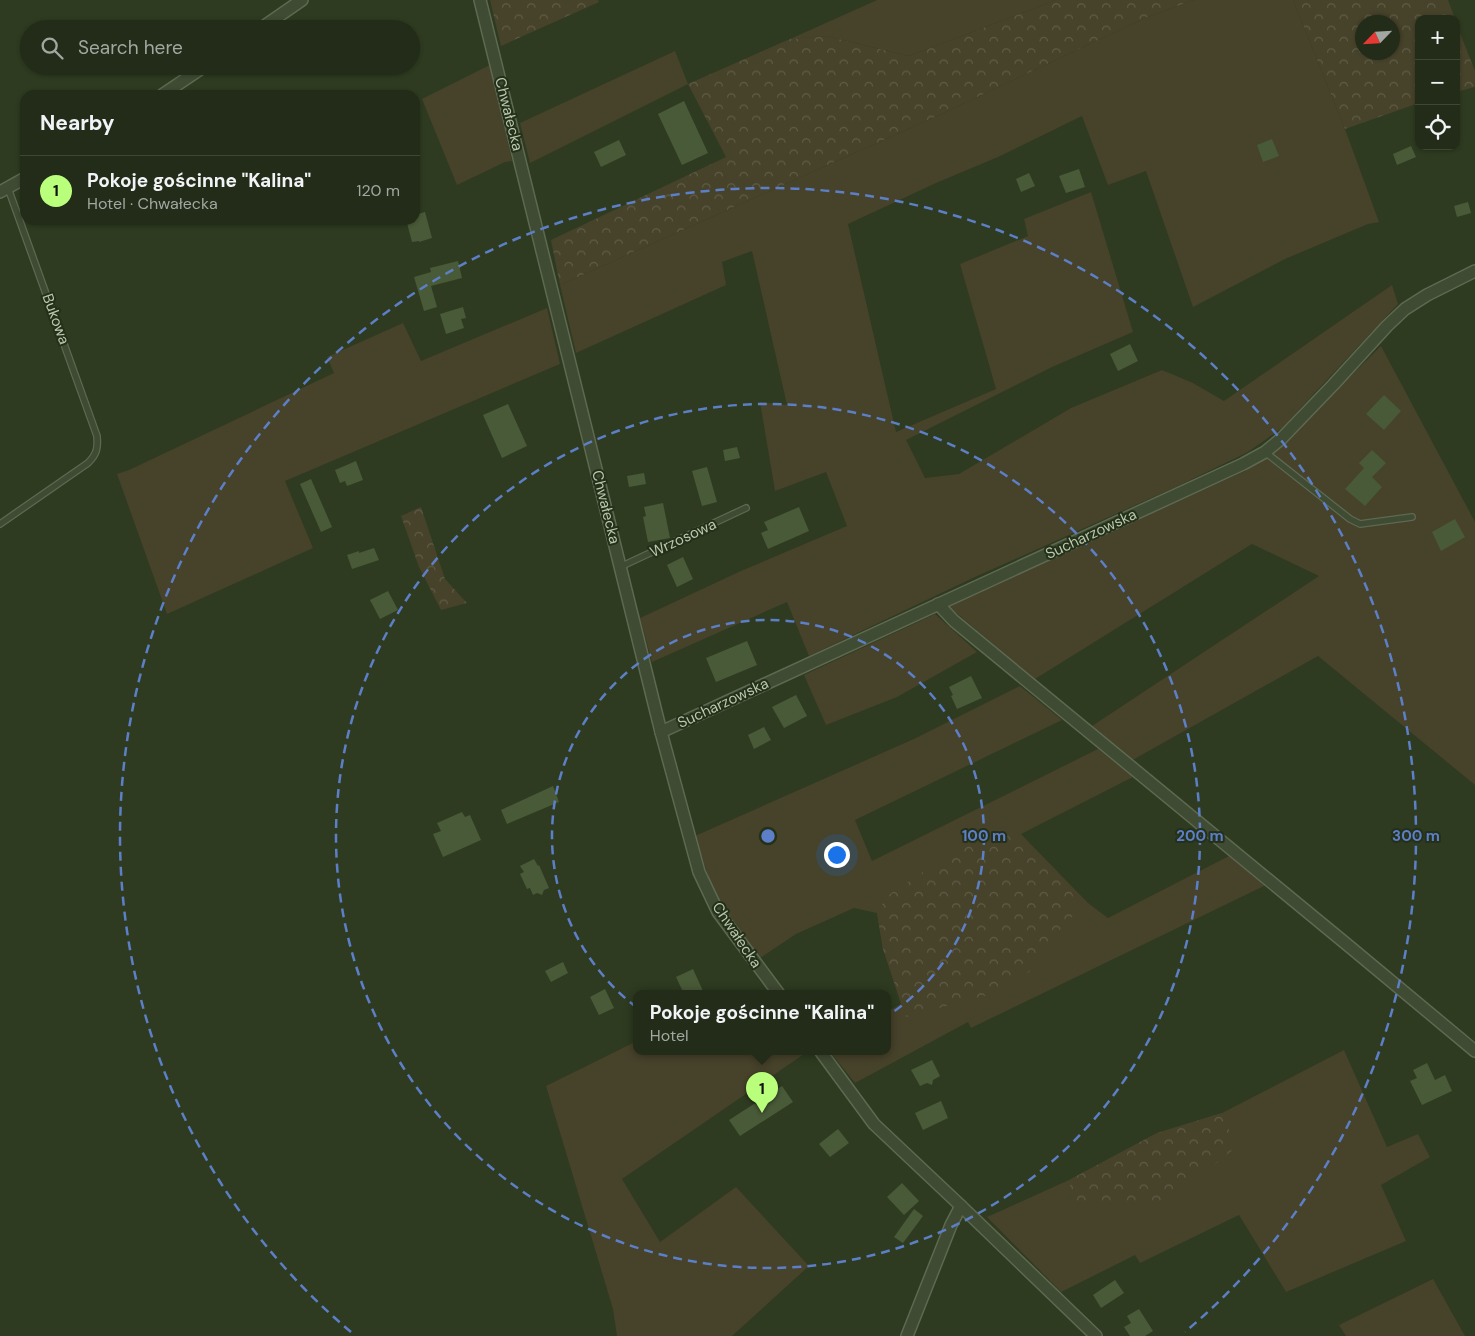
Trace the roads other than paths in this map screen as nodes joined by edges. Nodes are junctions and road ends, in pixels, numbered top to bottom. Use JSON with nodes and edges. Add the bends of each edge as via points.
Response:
{"nodes":[{"id":1,"x":302,"y":0,"type":"edge"},
{"id":2,"x":480,"y":0,"type":"edge"},
{"id":3,"x":273,"y":20,"type":"edge"},
{"id":4,"x":192,"y":75,"type":"edge"},
{"id":5,"x":169,"y":90,"type":"edge"},
{"id":6,"x":20,"y":181,"type":"edge"},
{"id":7,"x":4,"y":190,"type":"edge"},
{"id":8,"x":1475,"y":271,"type":"edge"},
{"id":9,"x":1265,"y":452,"type":"junction"},
{"id":10,"x":746,"y":508,"type":"dead end"},
{"id":11,"x":1412,"y":517,"type":"dead end"},
{"id":12,"x":0,"y":524,"type":"edge"},
{"id":13,"x":620,"y":567,"type":"junction"},
{"id":14,"x":938,"y":604,"type":"junction"},
{"id":15,"x":661,"y":732,"type":"junction"},
{"id":16,"x":776,"y":990,"type":"edge"},
{"id":17,"x":1475,"y":1051,"type":"edge"},
{"id":18,"x":823,"y":1055,"type":"edge"},
{"id":19,"x":961,"y":1206,"type":"junction"},
{"id":20,"x":907,"y":1336,"type":"edge"},
{"id":21,"x":1096,"y":1336,"type":"edge"}],
"edges":[{"from":1,"to":3,"type":"street"},
{"from":2,"to":13,"type":"street","name":"Chwałecka"},
{"from":4,"to":5,"type":"street"},
{"from":6,"to":7,"type":"street"},
{"from":7,"to":12,"type":"lane","name":"Bukowa","via":[[97,436],[96,452],[88,462]]},
{"from":8,"to":9,"type":"street","name":"Sucharzowska","via":[[1405,309]]},
{"from":9,"to":11,"type":"lane","via":[[1360,524]]},
{"from":9,"to":14,"type":"street","name":"Sucharzowska"},
{"from":10,"to":13,"type":"lane","name":"Wrzosowa"},
{"from":13,"to":15,"type":"street","name":"Chwałecka"},
{"from":14,"to":15,"type":"street","name":"Sucharzowska"},
{"from":14,"to":17,"type":"street","via":[[954,621]]},
{"from":15,"to":16,"type":"street","name":"Chwałecka","via":[[699,872],[718,912]]},
{"from":18,"to":19,"type":"street","via":[[874,1124]]},
{"from":19,"to":20,"type":"street"},
{"from":19,"to":21,"type":"street"}]}
